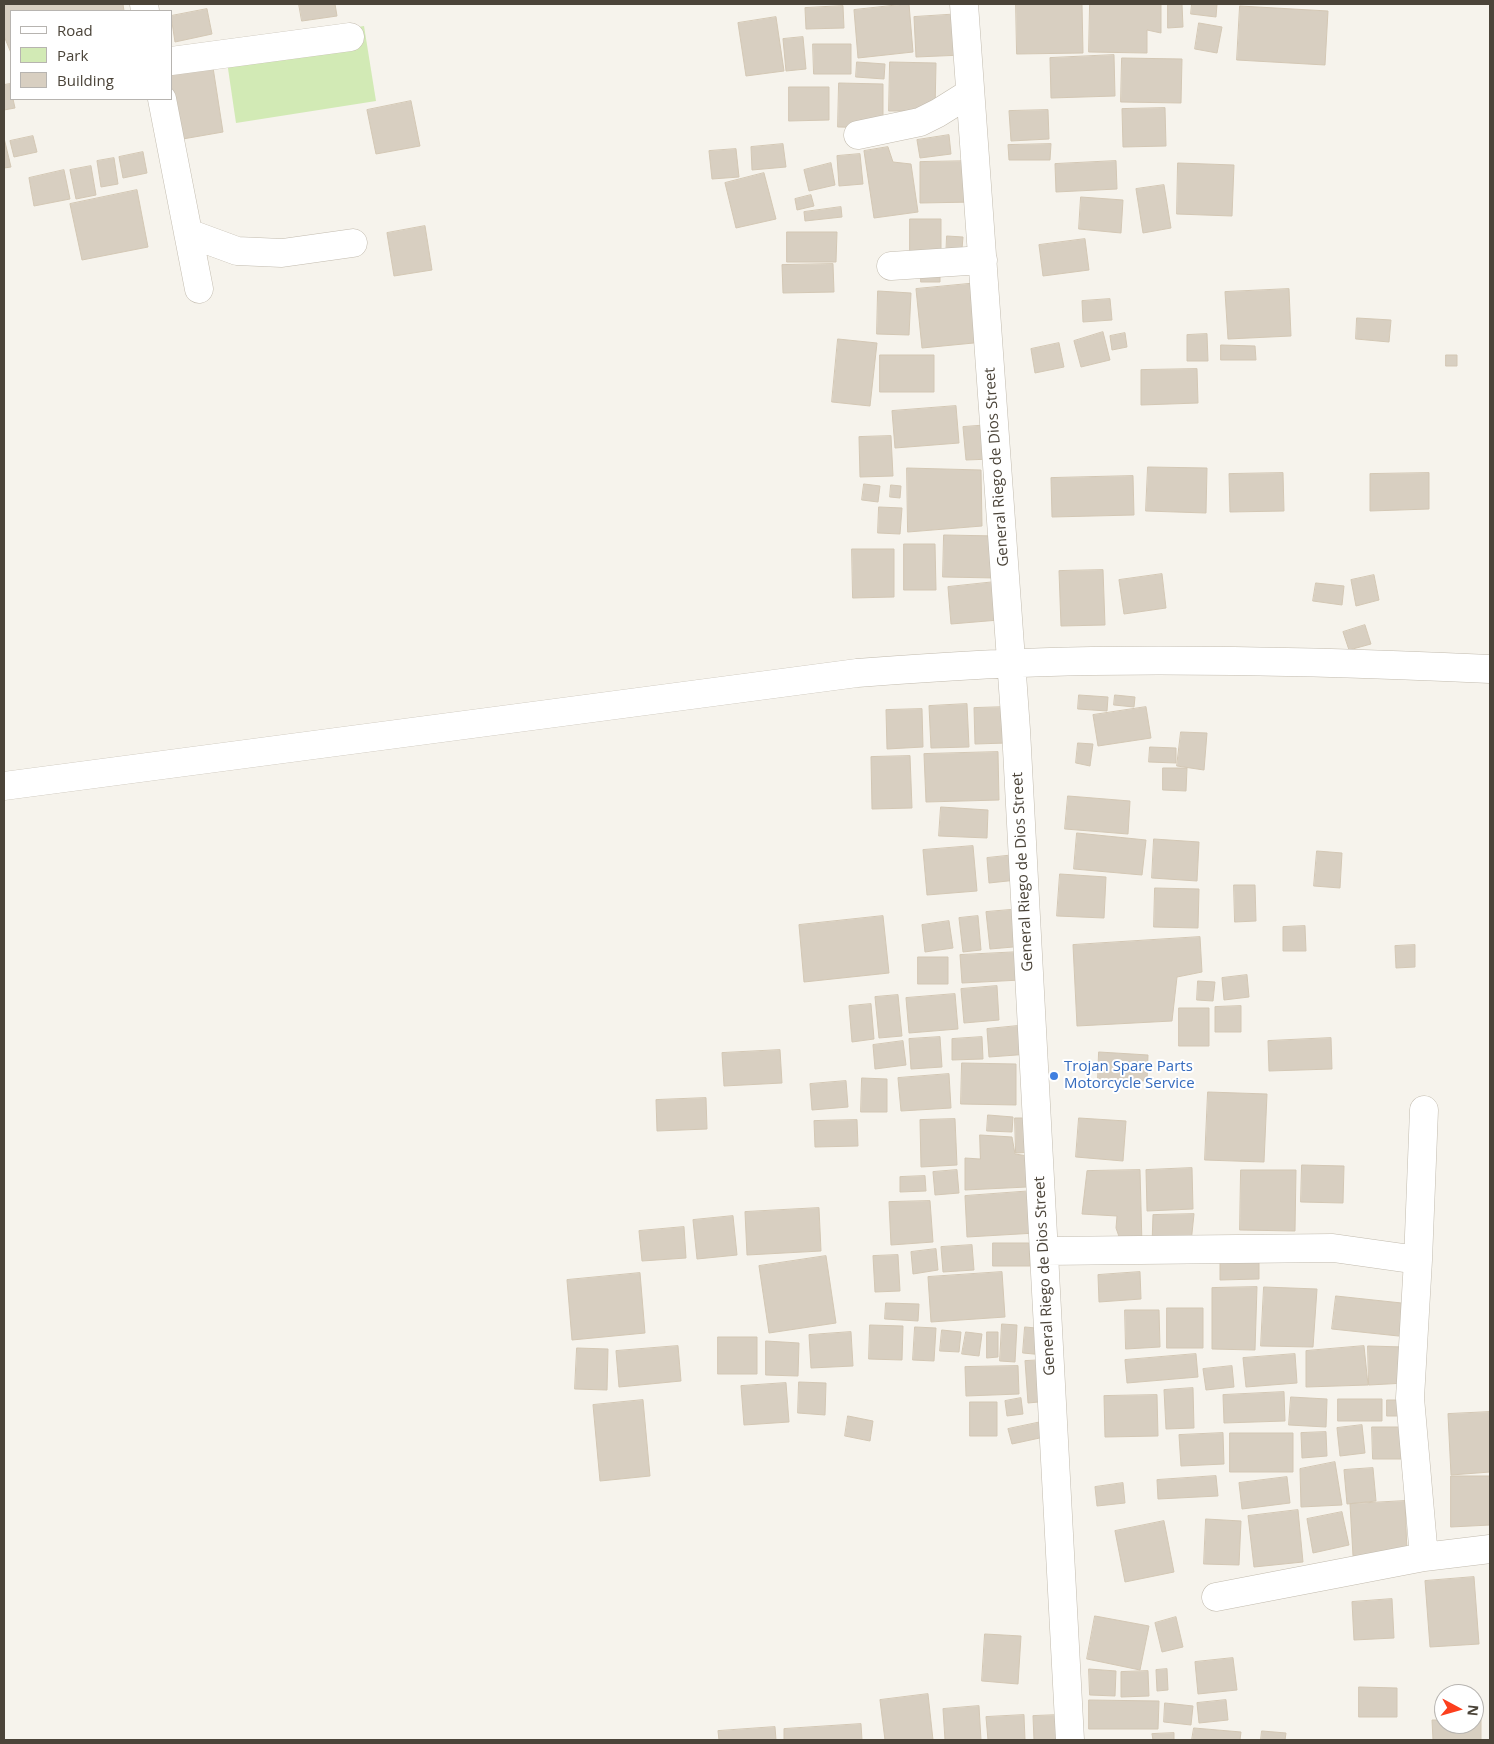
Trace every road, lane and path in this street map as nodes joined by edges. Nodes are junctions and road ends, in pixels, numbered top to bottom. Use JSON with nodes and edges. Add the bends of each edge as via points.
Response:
{"nodes":[{"id":1,"x":964,"y":4,"type":"edge"},
{"id":2,"x":350,"y":37,"type":"dead end"},
{"id":3,"x":172,"y":61,"type":"edge"},
{"id":4,"x":970,"y":93,"type":"junction"},
{"id":5,"x":162,"y":100,"type":"edge"},
{"id":6,"x":858,"y":135,"type":"dead end"},
{"id":7,"x":188,"y":233,"type":"junction"},
{"id":8,"x":353,"y":243,"type":"dead end"},
{"id":9,"x":982,"y":260,"type":"junction"},
{"id":10,"x":891,"y":266,"type":"dead end"},
{"id":11,"x":199,"y":289,"type":"dead end"},
{"id":12,"x":1011,"y":663,"type":"junction"},
{"id":13,"x":1490,"y":669,"type":"edge"},
{"id":14,"x":4,"y":786,"type":"edge"},
{"id":15,"x":1424,"y":1110,"type":"dead end"},
{"id":16,"x":1044,"y":1250,"type":"junction"},
{"id":17,"x":1418,"y":1260,"type":"junction"},
{"id":18,"x":1490,"y":1549,"type":"edge"},
{"id":19,"x":1424,"y":1557,"type":"junction"},
{"id":20,"x":1216,"y":1597,"type":"dead end"},
{"id":21,"x":1070,"y":1740,"type":"edge"}],
"edges":[{"from":1,"to":4,"type":"street","name":"General Riego de Dios Street"},
{"from":2,"to":3,"type":"street"},
{"from":4,"to":6,"type":"street","via":[[920,122]]},
{"from":4,"to":9,"type":"street","name":"General Riego de Dios Street"},
{"from":5,"to":7,"type":"street"},
{"from":7,"to":8,"type":"street","via":[[237,251],[282,253]]},
{"from":7,"to":11,"type":"street"},
{"from":9,"to":10,"type":"street"},
{"from":9,"to":12,"type":"street","name":"General Riego de Dios Street"},
{"from":12,"to":13,"type":"street","via":[[1183,660]]},
{"from":12,"to":14,"type":"street","via":[[848,675]]},
{"from":12,"to":16,"type":"street","name":"General Riego de Dios Street"},
{"from":15,"to":17,"type":"street"},
{"from":16,"to":17,"type":"street","via":[[1334,1248]]},
{"from":16,"to":21,"type":"street","name":"General Riego de Dios Street"},
{"from":17,"to":19,"type":"street","via":[[1410,1398]]},
{"from":18,"to":19,"type":"street"},
{"from":19,"to":20,"type":"street"}]}
